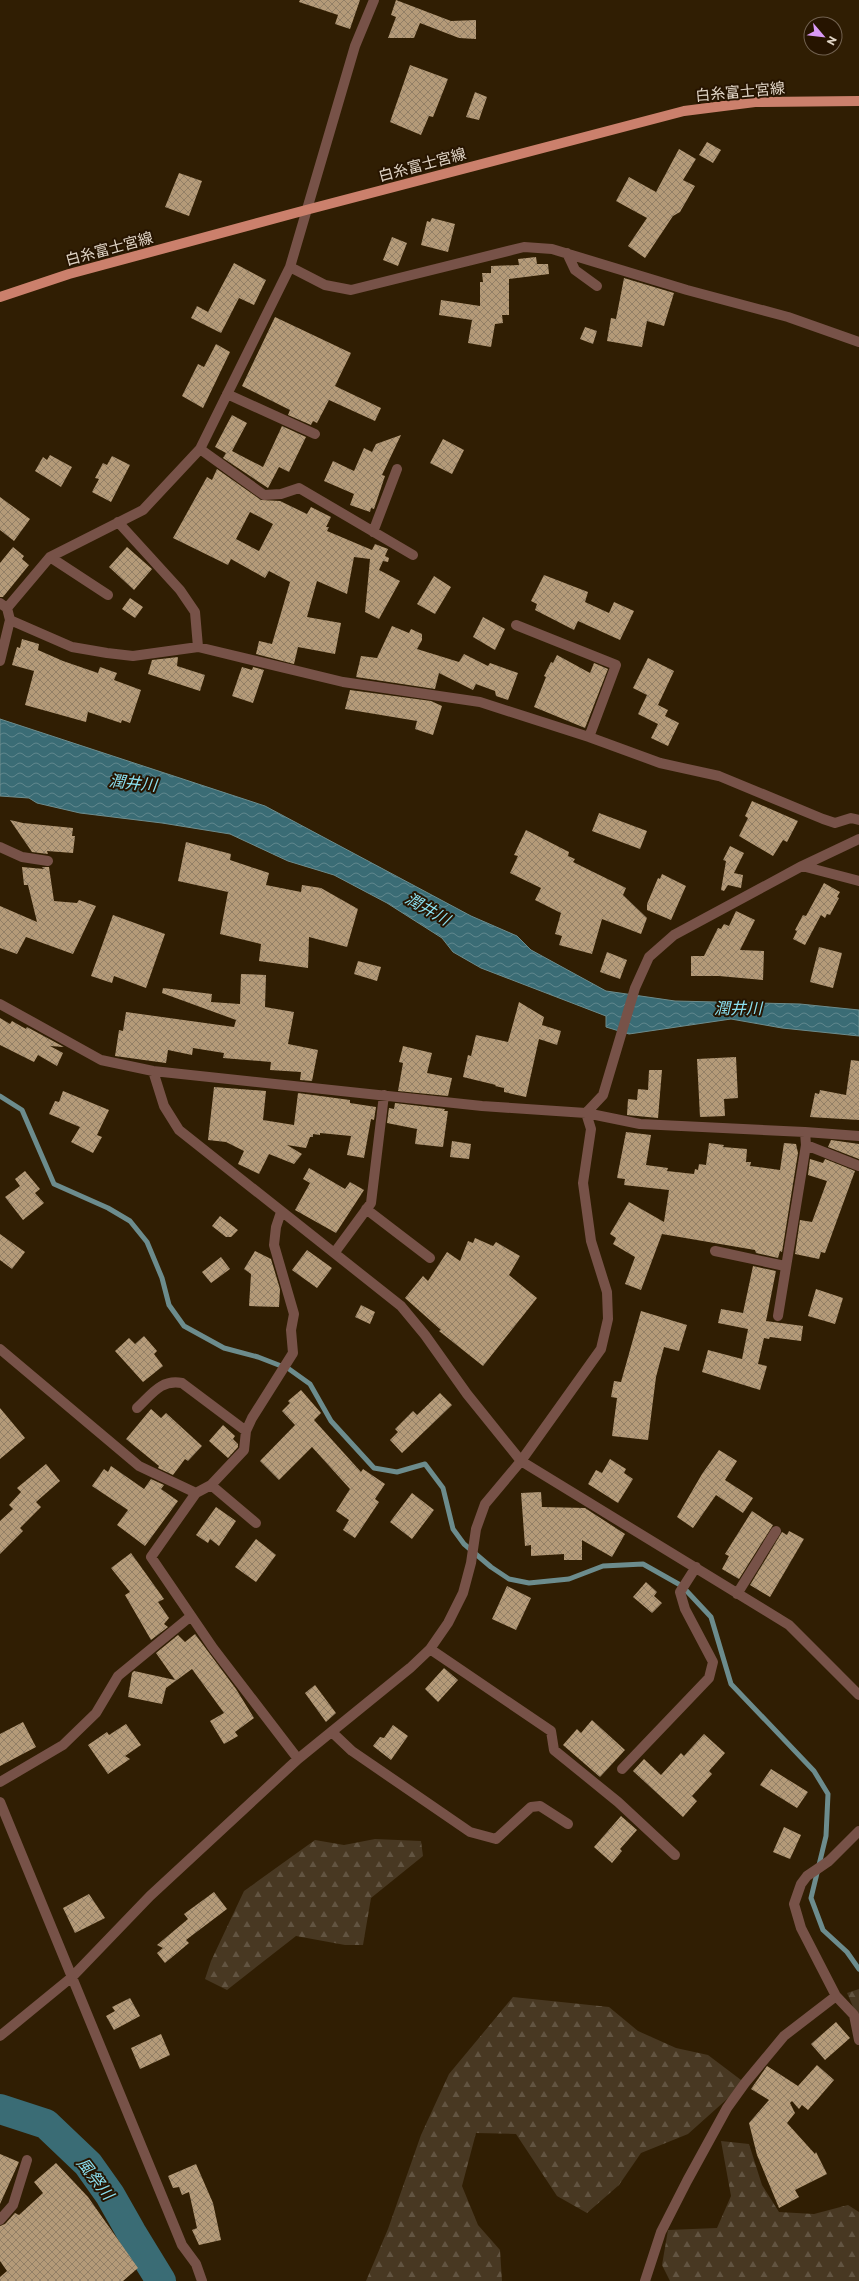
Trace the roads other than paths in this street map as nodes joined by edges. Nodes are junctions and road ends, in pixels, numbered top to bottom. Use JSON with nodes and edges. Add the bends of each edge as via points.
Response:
{"nodes":[{"id":1,"x":374,"y":0,"type":"edge"},
{"id":2,"x":859,"y":102,"type":"edge"},
{"id":3,"x":306,"y":210,"type":"junction"},
{"id":4,"x":567,"y":253,"type":"junction"},
{"id":5,"x":290,"y":267,"type":"junction"},
{"id":6,"x":597,"y":286,"type":"dead end"},
{"id":7,"x":0,"y":297,"type":"edge"},
{"id":8,"x":859,"y":342,"type":"edge"},
{"id":9,"x":227,"y":394,"type":"junction"},
{"id":10,"x":315,"y":434,"type":"dead end"},
{"id":11,"x":200,"y":449,"type":"junction"},
{"id":12,"x":397,"y":469,"type":"dead end"},
{"id":13,"x":118,"y":522,"type":"junction"},
{"id":14,"x":373,"y":532,"type":"junction"},
{"id":15,"x":413,"y":555,"type":"dead end"},
{"id":16,"x":50,"y":557,"type":"junction"},
{"id":17,"x":108,"y":595,"type":"dead end"},
{"id":18,"x":4,"y":605,"type":"edge"},
{"id":19,"x":10,"y":620,"type":"junction"},
{"id":20,"x":516,"y":624,"type":"dead end"},
{"id":21,"x":198,"y":647,"type":"junction"},
{"id":22,"x":0,"y":661,"type":"edge"},
{"id":23,"x":589,"y":737,"type":"junction"},
{"id":24,"x":859,"y":820,"type":"edge"},
{"id":25,"x":859,"y":838,"type":"edge"},
{"id":26,"x":0,"y":847,"type":"edge"},
{"id":27,"x":48,"y":861,"type":"dead end"},
{"id":28,"x":802,"y":866,"type":"junction"},
{"id":29,"x":859,"y":880,"type":"edge"},
{"id":30,"x":0,"y":1004,"type":"edge"},
{"id":31,"x":153,"y":1071,"type":"junction"},
{"id":32,"x":384,"y":1096,"type":"junction"},
{"id":33,"x":586,"y":1113,"type":"junction"},
{"id":34,"x":805,"y":1132,"type":"junction"},
{"id":35,"x":859,"y":1136,"type":"edge"},
{"id":36,"x":806,"y":1145,"type":"junction"},
{"id":37,"x":859,"y":1166,"type":"edge"},
{"id":38,"x":366,"y":1209,"type":"junction"},
{"id":39,"x":281,"y":1212,"type":"junction"},
{"id":40,"x":715,"y":1251,"type":"dead end"},
{"id":41,"x":335,"y":1252,"type":"junction"},
{"id":42,"x":430,"y":1258,"type":"dead end"},
{"id":43,"x":785,"y":1266,"type":"junction"},
{"id":44,"x":778,"y":1316,"type":"dead end"},
{"id":45,"x":0,"y":1348,"type":"edge"},
{"id":46,"x":138,"y":1408,"type":"dead end"},
{"id":47,"x":246,"y":1431,"type":"junction"},
{"id":48,"x":522,"y":1461,"type":"junction"},
{"id":49,"x":211,"y":1485,"type":"junction"},
{"id":50,"x":196,"y":1493,"type":"junction"},
{"id":51,"x":256,"y":1523,"type":"dead end"},
{"id":52,"x":776,"y":1531,"type":"dead end"},
{"id":53,"x":694,"y":1570,"type":"junction"},
{"id":54,"x":737,"y":1594,"type":"junction"},
{"id":55,"x":191,"y":1616,"type":"junction"},
{"id":56,"x":430,"y":1649,"type":"junction"},
{"id":57,"x":859,"y":1695,"type":"edge"},
{"id":58,"x":332,"y":1732,"type":"junction"},
{"id":59,"x":298,"y":1759,"type":"junction"},
{"id":60,"x":622,"y":1769,"type":"dead end"},
{"id":61,"x":0,"y":1782,"type":"edge"},
{"id":62,"x":0,"y":1802,"type":"edge"},
{"id":63,"x":568,"y":1824,"type":"dead end"},
{"id":64,"x":859,"y":1830,"type":"edge"},
{"id":65,"x":675,"y":1855,"type":"dead end"},
{"id":66,"x":72,"y":1977,"type":"junction"},
{"id":67,"x":836,"y":1996,"type":"junction"},
{"id":68,"x":0,"y":2036,"type":"edge"},
{"id":69,"x":859,"y":2040,"type":"edge"},
{"id":70,"x":27,"y":2160,"type":"dead end"},
{"id":71,"x":0,"y":2220,"type":"edge"},
{"id":72,"x":202,"y":2281,"type":"edge"},
{"id":73,"x":644,"y":2281,"type":"edge"}],
"edges":[{"from":1,"to":3,"type":"street","via":[[355,46]]},
{"from":2,"to":3,"type":"main road","name":"白糸富士宮線","via":[[755,102],[684,111]]},
{"from":3,"to":5,"type":"street"},
{"from":3,"to":7,"type":"main road","name":"白糸富士宮線","via":[[69,274]]},
{"from":4,"to":5,"type":"street","via":[[552,248],[524,247],[351,290],[325,285]]},
{"from":4,"to":6,"type":"street","via":[[575,270]]},
{"from":4,"to":8,"type":"street","via":[[788,317]]},
{"from":5,"to":9,"type":"street"},
{"from":9,"to":10,"type":"street"},
{"from":9,"to":11,"type":"street"},
{"from":11,"to":13,"type":"street","via":[[142,510]]},
{"from":11,"to":14,"type":"street","via":[[264,495],[281,494],[299,488]]},
{"from":12,"to":14,"type":"street"},
{"from":13,"to":16,"type":"street"},
{"from":13,"to":21,"type":"street","via":[[180,590],[195,612]]},
{"from":14,"to":15,"type":"street"},
{"from":16,"to":17,"type":"street"},
{"from":16,"to":18,"type":"street"},
{"from":18,"to":19,"type":"street"},
{"from":19,"to":21,"type":"street","via":[[72,647],[107,653],[133,656]]},
{"from":19,"to":22,"type":"street"},
{"from":20,"to":23,"type":"street","via":[[616,665]]},
{"from":21,"to":23,"type":"street","via":[[343,682],[480,702]]},
{"from":23,"to":24,"type":"street","via":[[660,763],[719,776],[835,823],[851,818]]},
{"from":25,"to":28,"type":"street"},
{"from":26,"to":27,"type":"street","via":[[22,857]]},
{"from":28,"to":29,"type":"street"},
{"from":28,"to":33,"type":"street","via":[[674,935],[649,957],[635,988],[602,1095]]},
{"from":30,"to":31,"type":"street","via":[[101,1060]]},
{"from":31,"to":32,"type":"street"},
{"from":31,"to":39,"type":"street","via":[[164,1106],[179,1130]]},
{"from":32,"to":33,"type":"street"},
{"from":32,"to":38,"type":"street","via":[[371,1203]]},
{"from":33,"to":34,"type":"street","via":[[640,1124]]},
{"from":33,"to":48,"type":"street","via":[[591,1129],[584,1183],[591,1241],[607,1292],[608,1319],[601,1349]]},
{"from":34,"to":35,"type":"street"},
{"from":34,"to":36,"type":"street"},
{"from":36,"to":37,"type":"street"},
{"from":36,"to":43,"type":"street"},
{"from":38,"to":41,"type":"street"},
{"from":38,"to":42,"type":"street"},
{"from":39,"to":41,"type":"street"},
{"from":39,"to":47,"type":"street","via":[[274,1245],[294,1314],[293,1353]]},
{"from":40,"to":43,"type":"street"},
{"from":41,"to":48,"type":"street","via":[[400,1306]]},
{"from":43,"to":44,"type":"street"},
{"from":45,"to":50,"type":"street","via":[[139,1466]]},
{"from":46,"to":47,"type":"street","via":[[164,1383],[182,1383]]},
{"from":47,"to":49,"type":"street","via":[[244,1450]]},
{"from":48,"to":53,"type":"street"},
{"from":48,"to":56,"type":"street","via":[[485,1504],[476,1529],[463,1594],[448,1623]]},
{"from":49,"to":50,"type":"street"},
{"from":49,"to":51,"type":"street"},
{"from":50,"to":55,"type":"street","via":[[151,1557]]},
{"from":52,"to":54,"type":"street"},
{"from":53,"to":54,"type":"street"},
{"from":53,"to":60,"type":"street","via":[[680,1592],[685,1609],[713,1662],[708,1678]]},
{"from":54,"to":57,"type":"street","via":[[789,1626]]},
{"from":55,"to":59,"type":"street"},
{"from":55,"to":61,"type":"street","via":[[118,1676],[96,1713],[63,1745]]},
{"from":56,"to":58,"type":"street"},
{"from":56,"to":65,"type":"street","via":[[551,1731],[554,1750],[618,1802]]},
{"from":58,"to":59,"type":"street"},
{"from":58,"to":63,"type":"street","via":[[352,1751],[470,1832],[496,1839],[531,1807],[536,1806]]},
{"from":59,"to":66,"type":"street","via":[[150,1896]]},
{"from":62,"to":66,"type":"street"},
{"from":64,"to":67,"type":"street","via":[[829,1861],[806,1876],[794,1904],[801,1928]]},
{"from":66,"to":68,"type":"street"},
{"from":66,"to":72,"type":"street","via":[[182,2245],[196,2264]]},
{"from":67,"to":69,"type":"street","via":[[854,2015]]},
{"from":67,"to":73,"type":"street","via":[[784,2036],[732,2102],[661,2232]]},
{"from":70,"to":71,"type":"street","via":[[13,2205]]}]}
